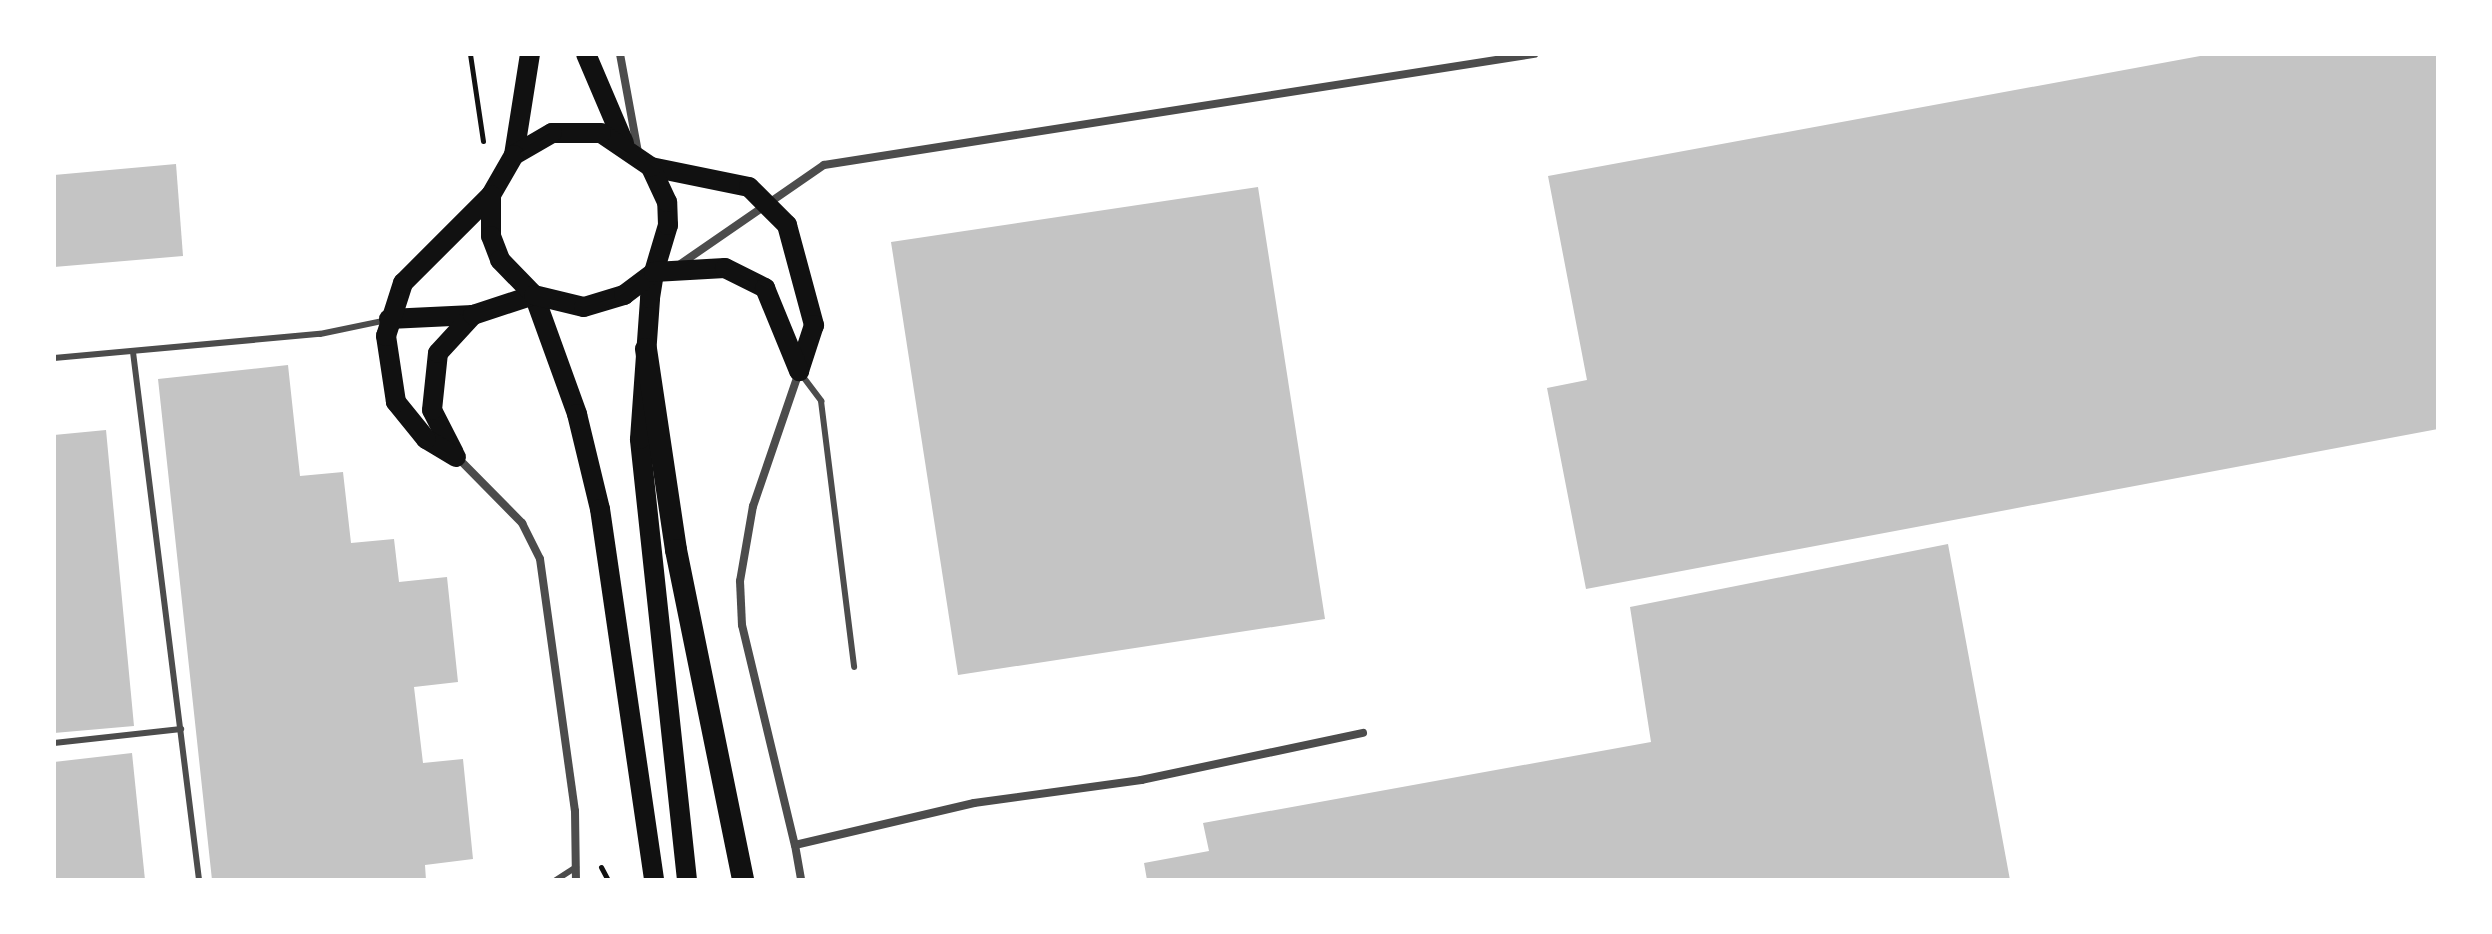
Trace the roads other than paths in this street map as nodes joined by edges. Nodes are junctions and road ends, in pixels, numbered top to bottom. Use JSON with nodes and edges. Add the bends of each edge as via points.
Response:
{"nodes":[{"id":1,"x":530,"y":54,"type":"edge"},
{"id":2,"x":586,"y":54,"type":"edge"},
{"id":3,"x":620,"y":54,"type":"edge"},
{"id":4,"x":1534,"y":54,"type":"edge"},
{"id":5,"x":638,"y":154,"type":"junction"},
{"id":6,"x":514,"y":155,"type":"junction"},
{"id":7,"x":491,"y":195,"type":"junction"},
{"id":8,"x":769,"y":201,"type":"junction"},
{"id":9,"x":679,"y":265,"type":"junction"},
{"id":10,"x":654,"y":272,"type":"junction"},
{"id":11,"x":534,"y":295,"type":"junction"},
{"id":12,"x":473,"y":315,"type":"junction"},
{"id":13,"x":389,"y":319,"type":"junction"},
{"id":14,"x":646,"y":349,"type":"junction"},
{"id":15,"x":133,"y":352,"type":"junction"},
{"id":16,"x":54,"y":358,"type":"edge"},
{"id":17,"x":799,"y":371,"type":"junction"},
{"id":18,"x":456,"y":457,"type":"junction"},
{"id":19,"x":854,"y":667,"type":"dead end"},
{"id":20,"x":181,"y":729,"type":"junction"},
{"id":21,"x":1363,"y":733,"type":"dead end"},
{"id":22,"x":54,"y":743,"type":"edge"},
{"id":23,"x":795,"y":845,"type":"junction"},
{"id":24,"x":576,"y":867,"type":"junction"},
{"id":25,"x":199,"y":880,"type":"edge"},
{"id":26,"x":556,"y":880,"type":"edge"},
{"id":27,"x":576,"y":880,"type":"edge"},
{"id":28,"x":654,"y":880,"type":"edge"},
{"id":29,"x":687,"y":880,"type":"edge"},
{"id":30,"x":743,"y":880,"type":"edge"},
{"id":31,"x":801,"y":880,"type":"edge"}],
"edges":[{"from":1,"to":6,"type":"main road"},
{"from":2,"to":5,"type":"main road"},
{"from":3,"to":5,"type":"street"},
{"from":4,"to":8,"type":"street","via":[[824,165]]},
{"from":5,"to":6,"type":"main road","via":[[579,129],[531,140]]},
{"from":5,"to":8,"type":"main road","via":[[749,187]]},
{"from":5,"to":10,"type":"main road","via":[[667,202],[668,225]]},
{"from":6,"to":7,"type":"main road"},
{"from":7,"to":11,"type":"main road","via":[[491,236],[500,260]]},
{"from":7,"to":13,"type":"main road","via":[[419,262]]},
{"from":8,"to":9,"type":"street"},
{"from":8,"to":17,"type":"main road","via":[[797,247],[814,325]]},
{"from":9,"to":10,"type":"main road"},
{"from":9,"to":17,"type":"main road","via":[[725,268],[765,288]]},
{"from":10,"to":11,"type":"main road","via":[[605,303]]},
{"from":10,"to":14,"type":"main road"},
{"from":11,"to":12,"type":"main road"},
{"from":11,"to":28,"type":"main road","via":[[577,414],[600,509]]},
{"from":12,"to":13,"type":"main road"},
{"from":12,"to":18,"type":"main road","via":[[448,338],[431,372],[432,410]]},
{"from":13,"to":15,"type":"lane","via":[[364,329]]},
{"from":13,"to":18,"type":"main road","via":[[385,357],[396,402],[426,439]]},
{"from":14,"to":29,"type":"main road","via":[[642,470]]},
{"from":14,"to":30,"type":"highway","via":[[676,550]]},
{"from":15,"to":16,"type":"lane"},
{"from":15,"to":20,"type":"lane"},
{"from":17,"to":19,"type":"lane","via":[[821,401]]},
{"from":17,"to":23,"type":"street","via":[[753,506],[740,581],[742,625]]},
{"from":18,"to":24,"type":"street","via":[[522,523],[540,559],[575,811]]},
{"from":20,"to":22,"type":"lane"},
{"from":20,"to":25,"type":"lane"},
{"from":21,"to":23,"type":"street","via":[[1141,780],[974,803]]},
{"from":23,"to":31,"type":"street"},
{"from":24,"to":26,"type":"lane"},
{"from":24,"to":27,"type":"street"}]}
